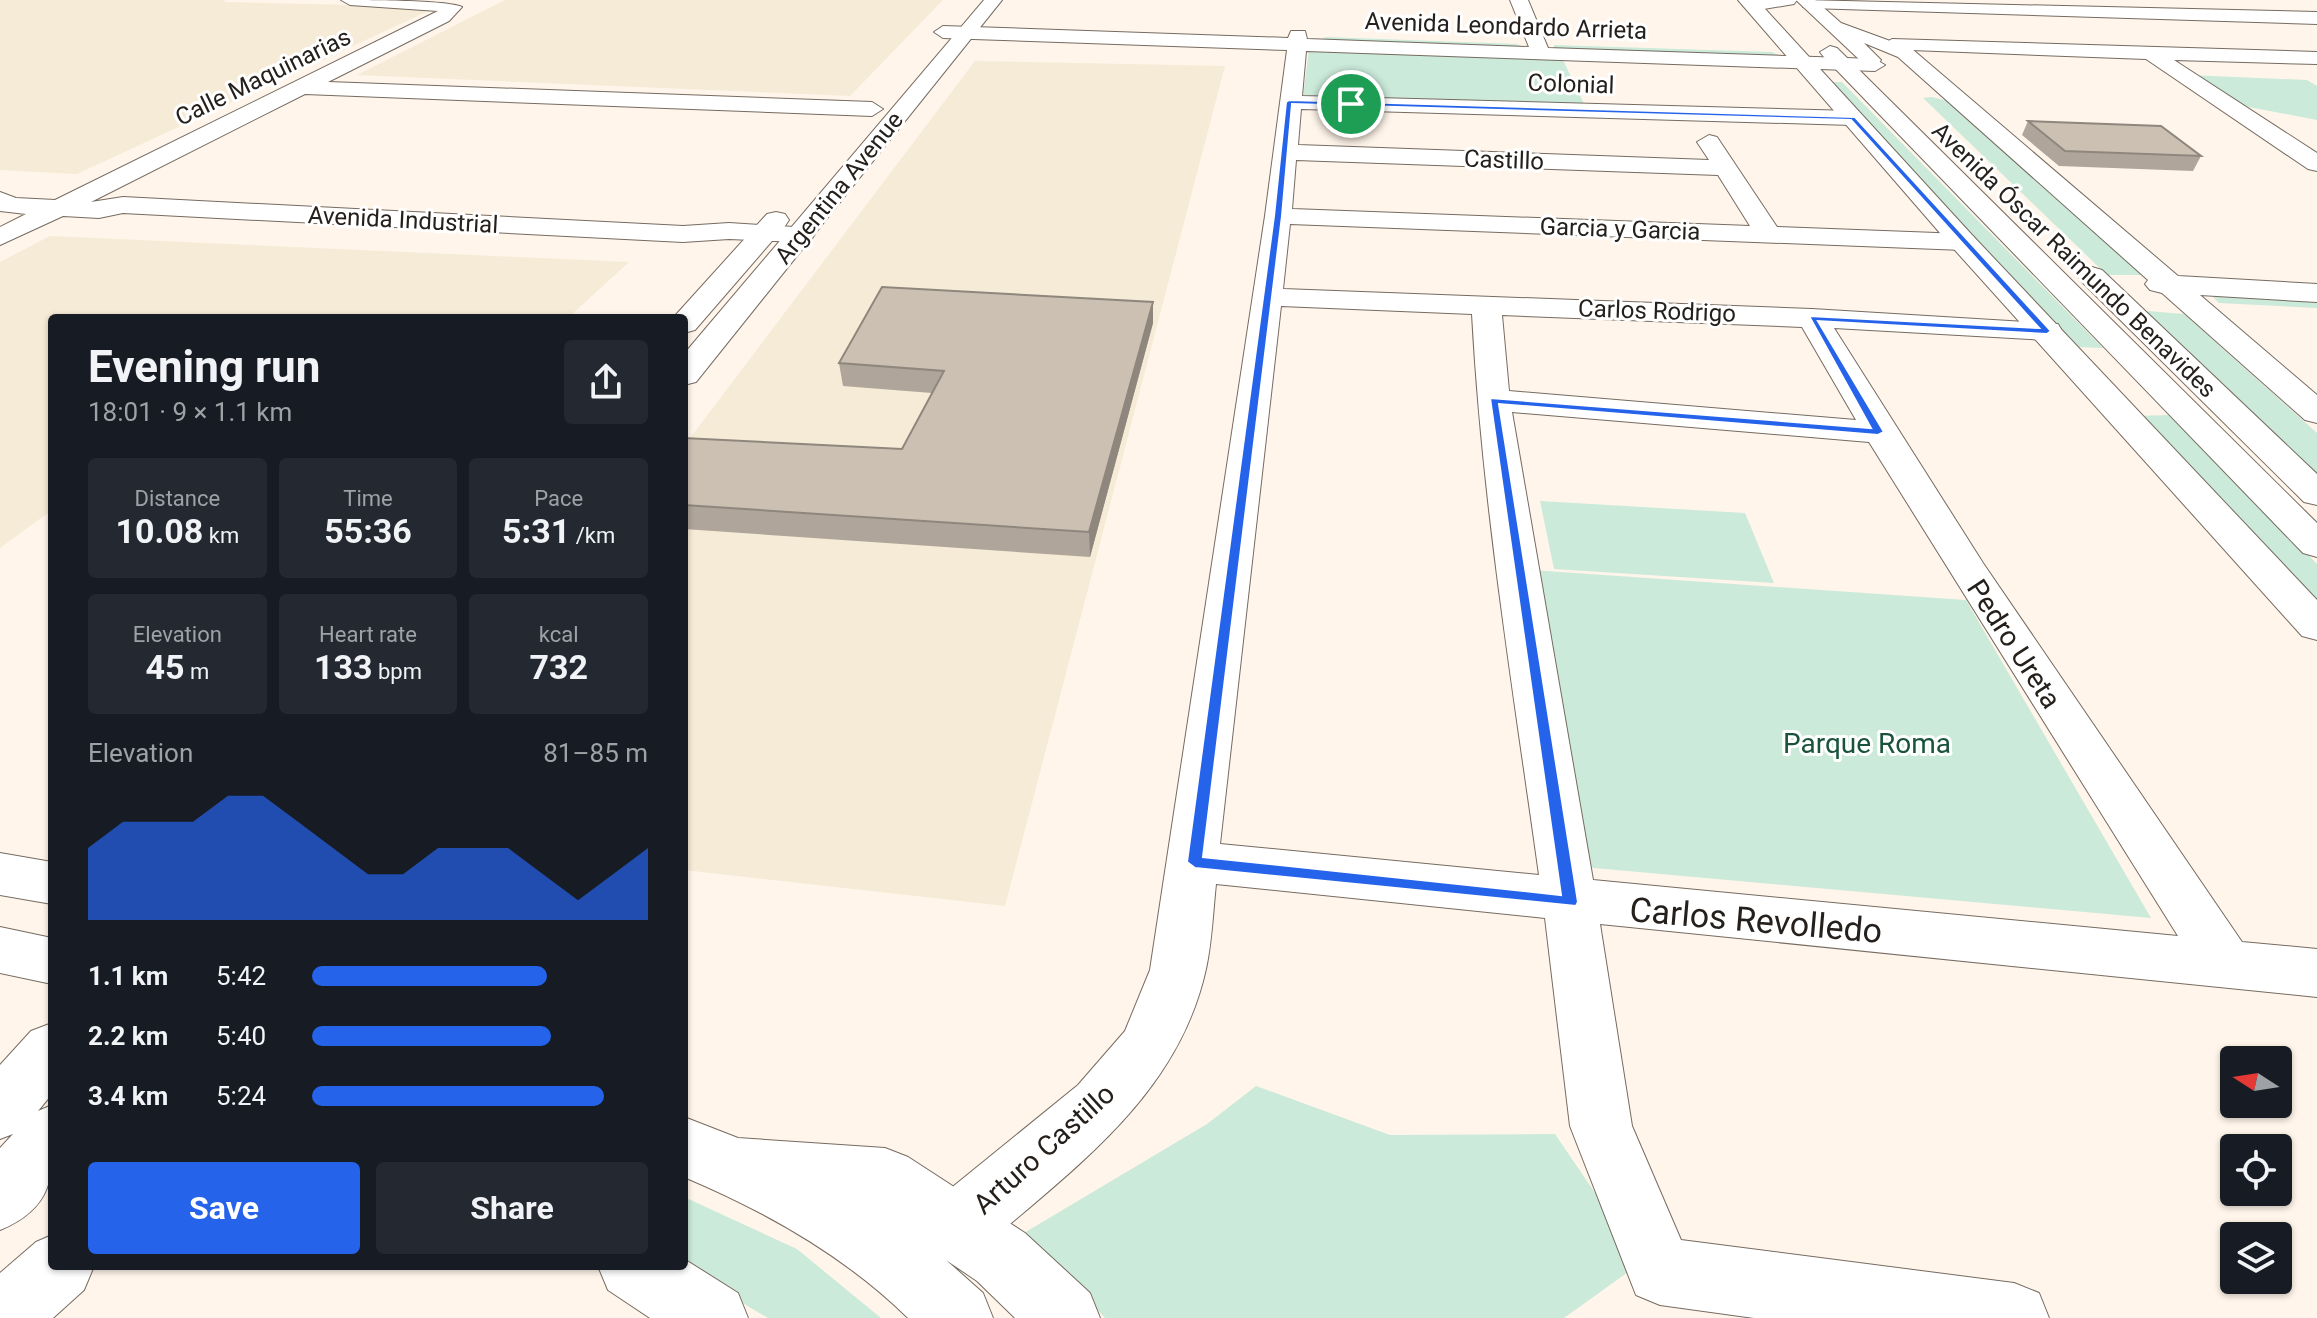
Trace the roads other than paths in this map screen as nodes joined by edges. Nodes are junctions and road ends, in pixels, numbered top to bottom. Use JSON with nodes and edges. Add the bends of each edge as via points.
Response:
{"nodes":[{"id":1,"x":351,"y":0,"type":"edge"},
{"id":2,"x":993,"y":0,"type":"edge"},
{"id":3,"x":1519,"y":0,"type":"edge"},
{"id":4,"x":1781,"y":0,"type":"edge"},
{"id":5,"x":1834,"y":0,"type":"edge"},
{"id":6,"x":1881,"y":1,"type":"edge"},
{"id":7,"x":1807,"y":2,"type":"edge"},
{"id":8,"x":1750,"y":3,"type":"edge"},
{"id":9,"x":2317,"y":15,"type":"edge"},
{"id":10,"x":2269,"y":16,"type":"junction"},
{"id":11,"x":1797,"y":20,"type":"dead end"},
{"id":12,"x":961,"y":22,"type":"edge"},
{"id":13,"x":1832,"y":24,"type":"junction"},
{"id":14,"x":1297,"y":40,"type":"junction"},
{"id":15,"x":2317,"y":42,"type":"edge"},
{"id":16,"x":1892,"y":45,"type":"junction"},
{"id":17,"x":1539,"y":48,"type":"junction"},
{"id":18,"x":2149,"y":52,"type":"junction"},
{"id":19,"x":1817,"y":54,"type":"junction"},
{"id":20,"x":2317,"y":58,"type":"edge"},
{"id":21,"x":1870,"y":60,"type":"junction"},
{"id":22,"x":300,"y":87,"type":"junction"},
{"id":23,"x":1289,"y":102,"type":"junction"},
{"id":24,"x":872,"y":109,"type":"junction"},
{"id":25,"x":1691,"y":113,"type":"junction"},
{"id":26,"x":1852,"y":118,"type":"junction"},
{"id":27,"x":852,"y":132,"type":"dead end"},
{"id":28,"x":1283,"y":152,"type":"junction"},
{"id":29,"x":2317,"y":164,"type":"edge"},
{"id":30,"x":1726,"y":168,"type":"junction"},
{"id":31,"x":1986,"y":175,"type":"dead end"},
{"id":32,"x":2,"y":199,"type":"edge"},
{"id":33,"x":794,"y":199,"type":"dead end"},
{"id":34,"x":68,"y":202,"type":"junction"},
{"id":35,"x":1278,"y":216,"type":"junction"},
{"id":36,"x":1769,"y":235,"type":"junction"},
{"id":37,"x":0,"y":237,"type":"edge"},
{"id":38,"x":760,"y":238,"type":"junction"},
{"id":39,"x":796,"y":240,"type":"junction"},
{"id":40,"x":1963,"y":242,"type":"junction"},
{"id":41,"x":2075,"y":260,"type":"dead end"},
{"id":42,"x":2170,"y":284,"type":"junction"},
{"id":43,"x":2109,"y":292,"type":"junction"},
{"id":44,"x":2317,"y":293,"type":"edge"},
{"id":45,"x":1266,"y":297,"type":"junction"},
{"id":46,"x":1486,"y":304,"type":"junction"},
{"id":47,"x":2196,"y":307,"type":"junction"},
{"id":48,"x":2317,"y":314,"type":"edge"},
{"id":49,"x":1812,"y":318,"type":"junction"},
{"id":50,"x":688,"y":319,"type":"edge"},
{"id":51,"x":2047,"y":331,"type":"junction"},
{"id":52,"x":688,"y":370,"type":"edge"},
{"id":53,"x":1493,"y":400,"type":"junction"},
{"id":54,"x":2317,"y":413,"type":"edge"},
{"id":55,"x":1878,"y":432,"type":"junction"},
{"id":56,"x":2317,"y":494,"type":"edge"},
{"id":57,"x":2317,"y":545,"type":"edge"},
{"id":58,"x":2317,"y":626,"type":"edge"},
{"id":59,"x":1195,"y":862,"type":"junction"},
{"id":60,"x":0,"y":874,"type":"edge"},
{"id":61,"x":48,"y":882,"type":"edge"},
{"id":62,"x":1570,"y":902,"type":"junction"},
{"id":63,"x":0,"y":950,"type":"edge"},
{"id":64,"x":48,"y":960,"type":"edge"},
{"id":65,"x":2226,"y":964,"type":"junction"},
{"id":66,"x":2317,"y":973,"type":"edge"},
{"id":67,"x":48,"y":1055,"type":"edge"},
{"id":68,"x":0,"y":1110,"type":"edge"},
{"id":69,"x":48,"y":1140,"type":"edge"},
{"id":70,"x":712,"y":1158,"type":"edge"},
{"id":71,"x":0,"y":1198,"type":"edge"},
{"id":72,"x":958,"y":1225,"type":"junction"},
{"id":73,"x":55,"y":1270,"type":"edge"},
{"id":74,"x":638,"y":1270,"type":"edge"},
{"id":75,"x":1,"y":1318,"type":"edge"},
{"id":76,"x":713,"y":1318,"type":"edge"},
{"id":77,"x":958,"y":1318,"type":"edge"},
{"id":78,"x":1065,"y":1318,"type":"edge"},
{"id":79,"x":2014,"y":1318,"type":"edge"}],
"edges":[{"from":1,"to":22,"type":"street","name":"Calle Maquinarias","via":[[453,7],[443,17]]},
{"from":2,"to":12,"type":"street","name":"Argentina Avenue"},
{"from":3,"to":17,"type":"street"},
{"from":4,"to":8,"type":"street"},
{"from":4,"to":11,"type":"street"},
{"from":5,"to":6,"type":"street"},
{"from":6,"to":9,"type":"street"},
{"from":7,"to":10,"type":"street"},
{"from":7,"to":13,"type":"street","name":"Avenida Óscar Raimundo Benavides"},
{"from":8,"to":19,"type":"street"},
{"from":9,"to":10,"type":"street"},
{"from":10,"to":15,"type":"street"},
{"from":12,"to":14,"type":"street","name":"Avenida Leondardo Arrieta"},
{"from":12,"to":24,"type":"street","name":"Argentina Avenue"},
{"from":12,"to":39,"type":"street","name":"Argentina Avenue"},
{"from":13,"to":16,"type":"street","name":"Avenida Óscar Raimundo Benavides"},
{"from":13,"to":21,"type":"street","name":"Avenida Óscar Raimundo Benavides"},
{"from":14,"to":17,"type":"street","name":"Avenida Leondardo Arrieta"},
{"from":14,"to":23,"type":"street","name":"Arturo Castillo"},
{"from":16,"to":18,"type":"street"},
{"from":16,"to":42,"type":"street","name":"Avenida Óscar Raimundo Benavides"},
{"from":17,"to":19,"type":"street","name":"Avenida Leondardo Arrieta"},
{"from":18,"to":20,"type":"street"},
{"from":18,"to":29,"type":"street"},
{"from":19,"to":21,"type":"street","name":"Avenida Leondardo Arrieta"},
{"from":19,"to":26,"type":"street"},
{"from":19,"to":57,"type":"street"},
{"from":21,"to":31,"type":"street","name":"Avenida Óscar Raimundo Benavides"},
{"from":22,"to":24,"type":"street"},
{"from":22,"to":34,"type":"street","name":"Calle Maquinarias"},
{"from":23,"to":25,"type":"street","name":"Colonial"},
{"from":23,"to":28,"type":"street","name":"Arturo Castillo"},
{"from":24,"to":27,"type":"street","name":"Argentina Avenue"},
{"from":25,"to":26,"type":"street","name":"Colonial"},
{"from":25,"to":30,"type":"street"},
{"from":26,"to":40,"type":"street"},
{"from":28,"to":30,"type":"street","name":"Castillo"},
{"from":28,"to":35,"type":"street","name":"Arturo Castillo"},
{"from":30,"to":36,"type":"street"},
{"from":32,"to":34,"type":"street","name":"Avenida Industrial","via":[[9,205]]},
{"from":33,"to":38,"type":"street","name":"Argentina Avenue"},
{"from":34,"to":37,"type":"street","name":"Calle Maquinarias"},
{"from":34,"to":38,"type":"street","name":"Avenida Industrial","via":[[99,210],[123,205]]},
{"from":35,"to":36,"type":"street","name":"Garcia y Garcia"},
{"from":35,"to":45,"type":"street","name":"Arturo Castillo"},
{"from":36,"to":40,"type":"street","name":"Garcia y Garcia"},
{"from":38,"to":39,"type":"street","name":"Avenida Industrial"},
{"from":38,"to":50,"type":"street","name":"Argentina Avenue"},
{"from":39,"to":52,"type":"street","name":"Argentina Avenue"},
{"from":40,"to":51,"type":"street"},
{"from":41,"to":43,"type":"street","name":"Avenida Óscar Raimundo Benavides"},
{"from":42,"to":43,"type":"street"},
{"from":42,"to":44,"type":"street"},
{"from":42,"to":47,"type":"street","name":"Avenida Óscar Raimundo Benavides"},
{"from":43,"to":47,"type":"street"},
{"from":43,"to":56,"type":"street","name":"Avenida Óscar Raimundo Benavides"},
{"from":45,"to":46,"type":"street","name":"Carlos Rodrigo"},
{"from":45,"to":59,"type":"street","name":"Arturo Castillo"},
{"from":46,"to":49,"type":"street","name":"Carlos Rodrigo"},
{"from":46,"to":53,"type":"street"},
{"from":47,"to":48,"type":"street"},
{"from":47,"to":54,"type":"street","name":"Avenida Óscar Raimundo Benavides"},
{"from":49,"to":51,"type":"street","name":"Carlos Rodrigo"},
{"from":49,"to":55,"type":"street","name":"Pedro Ureta"},
{"from":51,"to":58,"type":"street"},
{"from":53,"to":55,"type":"street"},
{"from":53,"to":62,"type":"street"},
{"from":55,"to":65,"type":"street","name":"Pedro Ureta"},
{"from":59,"to":62,"type":"street","name":"Carlos Revolledo"},
{"from":59,"to":72,"type":"street","name":"Arturo Castillo","via":[[1178,970],[1148,1047],[1100,1105]]},
{"from":60,"to":61,"type":"street"},
{"from":62,"to":65,"type":"street","name":"Carlos Revolledo"},
{"from":62,"to":79,"type":"street","via":[[1601,1126],[1660,1271]]},
{"from":63,"to":64,"type":"street"},
{"from":65,"to":66,"type":"street","name":"Carlos Revolledo"},
{"from":67,"to":68,"type":"street"},
{"from":69,"to":71,"type":"street"},
{"from":70,"to":72,"type":"street","via":[[885,1179]]},
{"from":70,"to":77,"type":"street","via":[[818,1207],[865,1236]]},
{"from":72,"to":78,"type":"street","via":[[1001,1257]]},
{"from":73,"to":75,"type":"street"},
{"from":74,"to":76,"type":"street"}]}
